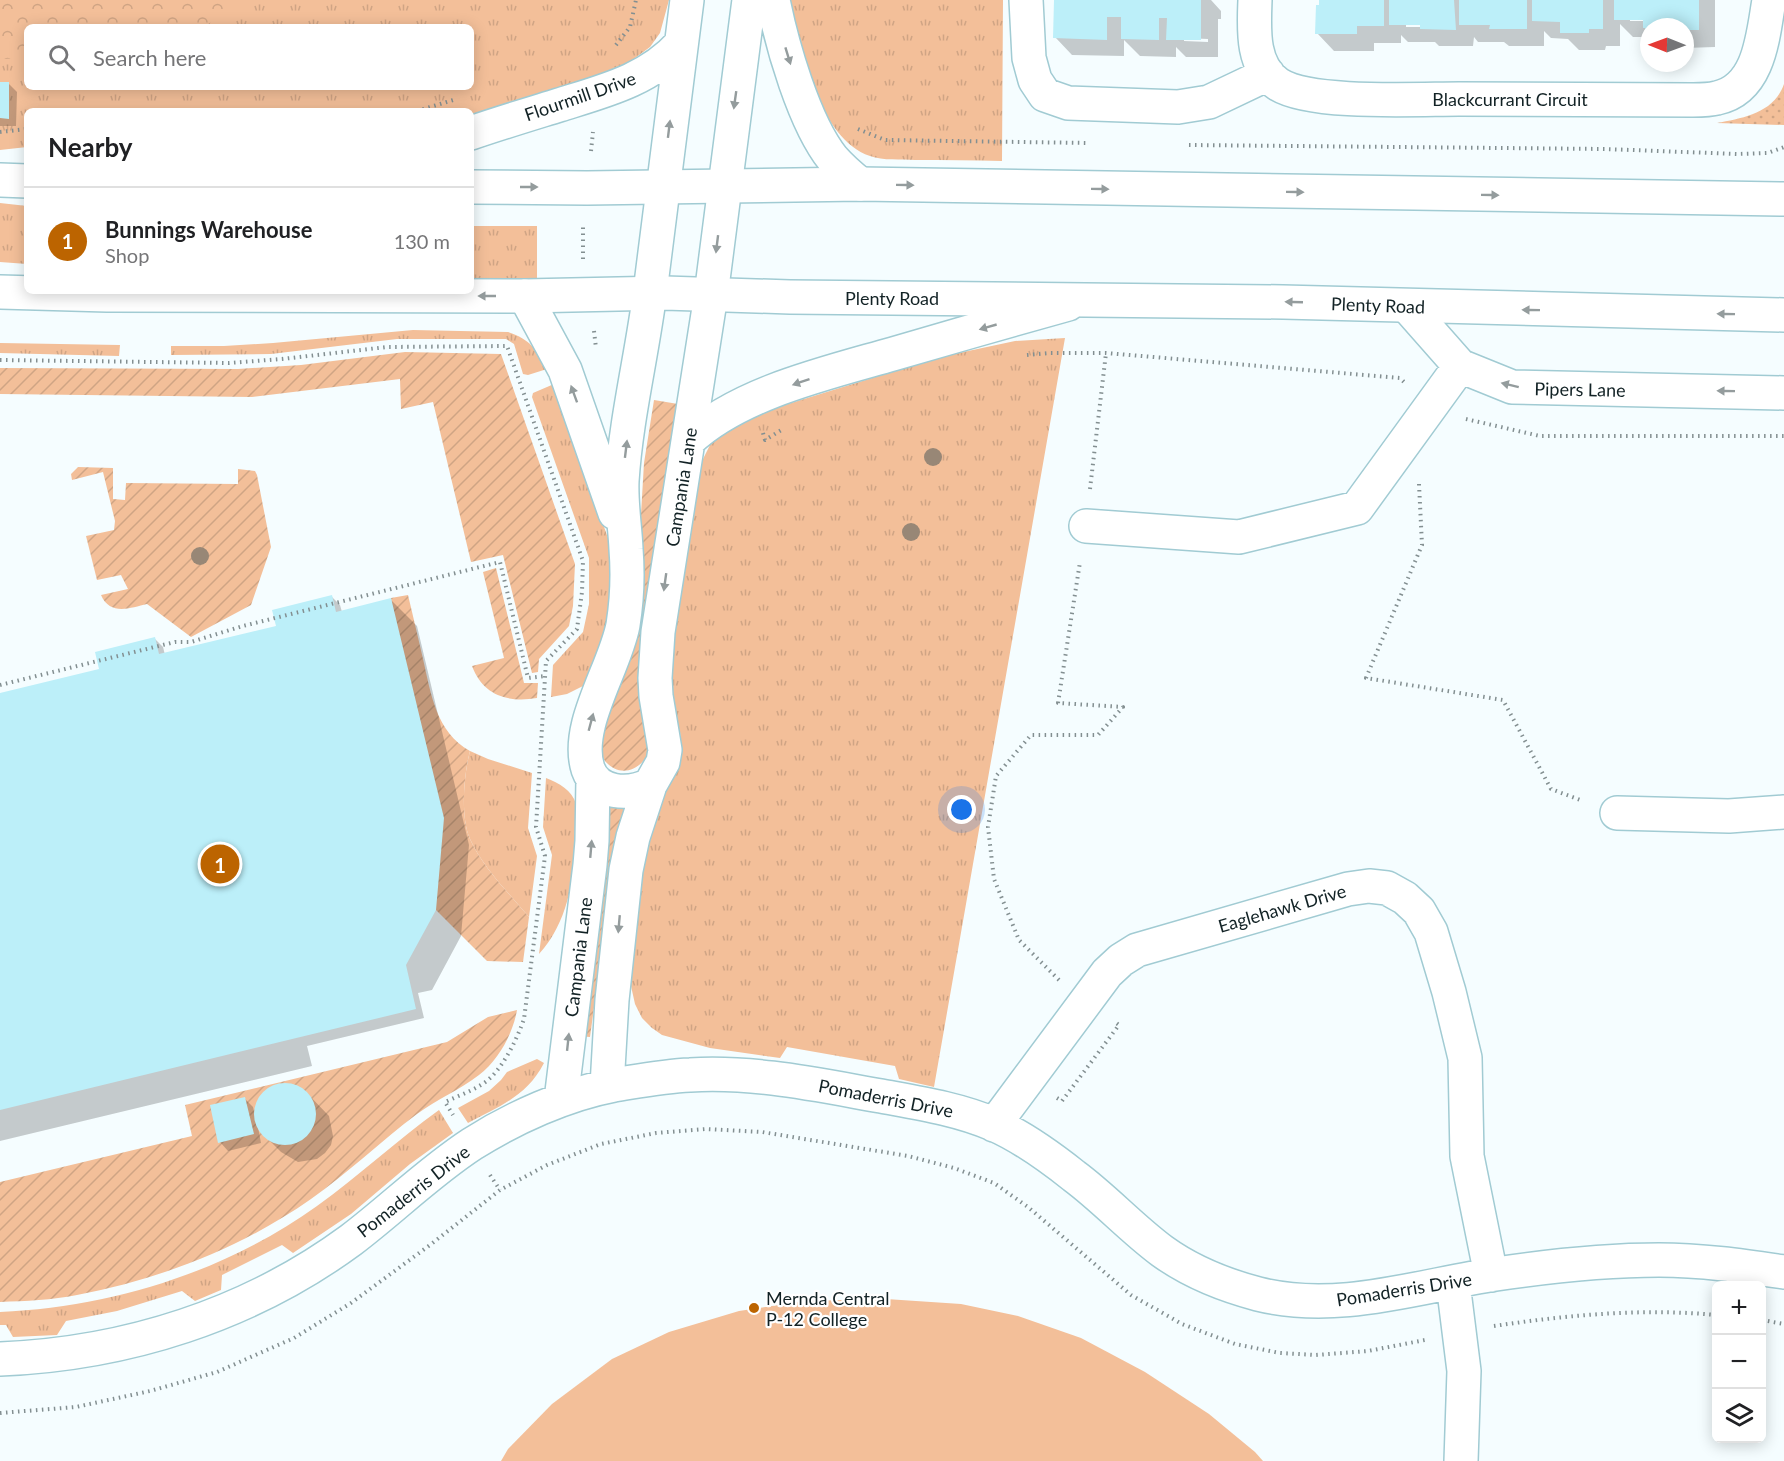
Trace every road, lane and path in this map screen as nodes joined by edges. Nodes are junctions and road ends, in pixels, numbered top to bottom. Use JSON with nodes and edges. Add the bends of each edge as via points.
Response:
{"nodes":[{"id":1,"x":636,"y":0,"type":"edge"},
{"id":2,"x":687,"y":0,"type":"edge"},
{"id":3,"x":749,"y":0,"type":"edge"},
{"id":4,"x":773,"y":0,"type":"edge"},
{"id":5,"x":1026,"y":0,"type":"edge"},
{"id":6,"x":1255,"y":0,"type":"edge"},
{"id":7,"x":1768,"y":0,"type":"edge"},
{"id":8,"x":681,"y":44,"type":"junction"},
{"id":9,"x":609,"y":49,"type":"dead end"},
{"id":10,"x":1268,"y":74,"type":"junction"},
{"id":11,"x":855,"y":127,"type":"dead end"},
{"id":12,"x":24,"y":129,"type":"edge"},
{"id":13,"x":0,"y":132,"type":"edge"},
{"id":14,"x":474,"y":132,"type":"edge"},
{"id":15,"x":1097,"y":143,"type":"dead end"},
{"id":16,"x":1180,"y":144,"type":"dead end"},
{"id":17,"x":1784,"y":147,"type":"edge"},
{"id":18,"x":0,"y":180,"type":"edge"},
{"id":19,"x":24,"y":181,"type":"edge"},
{"id":20,"x":860,"y":184,"type":"junction"},
{"id":21,"x":724,"y":186,"type":"junction"},
{"id":22,"x":474,"y":187,"type":"edge"},
{"id":23,"x":663,"y":187,"type":"junction"},
{"id":24,"x":1784,"y":199,"type":"edge"},
{"id":25,"x":0,"y":292,"type":"edge"},
{"id":26,"x":24,"y":293,"type":"edge"},
{"id":27,"x":79,"y":294,"type":"edge"},
{"id":28,"x":650,"y":294,"type":"junction"},
{"id":29,"x":711,"y":295,"type":"junction"},
{"id":30,"x":525,"y":296,"type":"junction"},
{"id":31,"x":1084,"y":299,"type":"junction"},
{"id":32,"x":1408,"y":307,"type":"junction"},
{"id":33,"x":1784,"y":315,"type":"edge"},
{"id":34,"x":1106,"y":353,"type":"junction"},
{"id":35,"x":1027,"y":356,"type":"dead end"},
{"id":36,"x":0,"y":360,"type":"edge"},
{"id":37,"x":1460,"y":366,"type":"junction"},
{"id":38,"x":565,"y":370,"type":"junction"},
{"id":39,"x":521,"y":386,"type":"junction"},
{"id":40,"x":1784,"y":393,"type":"edge"},
{"id":41,"x":755,"y":398,"type":"junction"},
{"id":42,"x":1431,"y":407,"type":"junction"},
{"id":43,"x":792,"y":424,"type":"dead end"},
{"id":44,"x":1784,"y":436,"type":"edge"},
{"id":45,"x":689,"y":440,"type":"junction"},
{"id":46,"x":1419,"y":477,"type":"dead end"},
{"id":47,"x":1086,"y":526,"type":"junction"},
{"id":48,"x":626,"y":549,"type":"junction"},
{"id":49,"x":545,"y":676,"type":"junction"},
{"id":50,"x":0,"y":685,"type":"edge"},
{"id":51,"x":592,"y":778,"type":"junction"},
{"id":52,"x":650,"y":785,"type":"junction"},
{"id":53,"x":1784,"y":812,"type":"edge"},
{"id":54,"x":1617,"y":813,"type":"joint"},
{"id":55,"x":1086,"y":1001,"type":"junction"},
{"id":56,"x":1025,"y":1082,"type":"junction"},
{"id":57,"x":607,"y":1086,"type":"junction"},
{"id":58,"x":561,"y":1100,"type":"junction"},
{"id":59,"x":994,"y":1125,"type":"junction"},
{"id":60,"x":471,"y":1145,"type":"junction"},
{"id":61,"x":500,"y":1190,"type":"junction"},
{"id":62,"x":1784,"y":1272,"type":"edge"},
{"id":63,"x":1491,"y":1275,"type":"junction"},
{"id":64,"x":1453,"y":1283,"type":"junction"},
{"id":65,"x":1712,"y":1315,"type":"edge"},
{"id":66,"x":1766,"y":1321,"type":"edge"},
{"id":67,"x":1511,"y":1323,"type":"dead end"},
{"id":68,"x":1784,"y":1324,"type":"edge"},
{"id":69,"x":1460,"y":1330,"type":"junction"},
{"id":70,"x":0,"y":1359,"type":"edge"},
{"id":71,"x":0,"y":1413,"type":"edge"},
{"id":72,"x":1461,"y":1461,"type":"edge"}],
"edges":[{"from":1,"to":9,"type":"path","via":[[630,27]]},
{"from":2,"to":8,"type":"main road"},
{"from":3,"to":21,"type":"main road","one_way":true},
{"from":4,"to":20,"type":"main road","one_way":true,"via":[[790,65],[819,138],[832,158]]},
{"from":5,"to":10,"type":"main road","via":[[1029,58],[1035,80],[1046,95],[1068,103],[1178,106],[1209,102]]},
{"from":6,"to":10,"type":"main road","via":[[1257,51]]},
{"from":7,"to":10,"type":"main road","name":"Blackcurrant Circuit","via":[[1753,70],[1743,84],[1717,98],[1354,99],[1290,90]]},
{"from":8,"to":14,"type":"main road","name":"Flourmill Drive","via":[[657,67],[611,89]]},
{"from":23,"to":8,"type":"main road","one_way":true},
{"from":11,"to":15,"type":"path","via":[[885,140]]},
{"from":12,"to":13,"type":"path"},
{"from":16,"to":17,"type":"path","via":[[1737,154],[1768,153]]},
{"from":18,"to":19,"type":"main road"},
{"from":20,"to":21,"type":"main road"},
{"from":20,"to":24,"type":"main road","one_way":true},
{"from":21,"to":23,"type":"main road"},
{"from":21,"to":29,"type":"main road","name":"Campania Lane","one_way":true},
{"from":22,"to":23,"type":"main road","one_way":true},
{"from":23,"to":28,"type":"main road","name":"Campania Lane"},
{"from":26,"to":25,"type":"main road","name":"Plenty Road","one_way":true},
{"from":30,"to":27,"type":"main road","name":"Plenty Road","one_way":true},
{"from":28,"to":29,"type":"main road","name":"Plenty Road"},
{"from":28,"to":30,"type":"main road","name":"Plenty Road"},
{"from":48,"to":28,"type":"main road","name":"Campania Lane","one_way":true,"via":[[622,481]]},
{"from":29,"to":31,"type":"main road","name":"Plenty Road"},
{"from":29,"to":45,"type":"main road","name":"Campania Lane"},
{"from":30,"to":38,"type":"main road"},
{"from":32,"to":31,"type":"main road","name":"Plenty Road","one_way":true},
{"from":31,"to":41,"type":"main road","one_way":true,"via":[[836,370]]},
{"from":33,"to":32,"type":"main road","name":"Plenty Road","one_way":true},
{"from":32,"to":37,"type":"main road","name":"Pipers Lane"},
{"from":34,"to":35,"type":"path"},
{"from":34,"to":42,"type":"path","via":[[1400,378]]},
{"from":34,"to":47,"type":"path"},
{"from":36,"to":39,"type":"path","via":[[229,363],[387,346],[507,346]]},
{"from":40,"to":37,"type":"main road","name":"Pipers Lane","one_way":true,"via":[[1512,387]]},
{"from":37,"to":42,"type":"main road"},
{"from":38,"to":39,"type":"path"},
{"from":48,"to":38,"type":"main road","one_way":true},
{"from":39,"to":49,"type":"path","via":[[583,561],[577,629],[546,661]]},
{"from":41,"to":43,"type":"path","via":[[765,440]]},
{"from":41,"to":45,"type":"main road","via":[[704,425]]},
{"from":42,"to":44,"type":"path","via":[[1540,436]]},
{"from":42,"to":47,"type":"main road","via":[[1357,508],[1239,537]]},
{"from":45,"to":52,"type":"main road","name":"Campania Lane","one_way":true,"via":[[656,657],[656,696],[665,750],[661,768]]},
{"from":46,"to":54,"type":"path","via":[[1422,545],[1366,678],[1503,700],[1551,789]]},
{"from":47,"to":55,"type":"path","via":[[1058,703],[1123,707],[1098,735],[1031,735],[996,776],[988,827],[994,879],[1019,940]]},
{"from":51,"to":48,"type":"main road","name":"Campania Lane","one_way":true,"via":[[585,746],[622,627]]},
{"from":49,"to":50,"type":"path","via":[[528,678],[500,562],[191,642],[176,642]]},
{"from":49,"to":60,"type":"path","via":[[536,827],[545,856],[524,1019],[515,1042],[491,1077],[445,1102]]},
{"from":51,"to":52,"type":"main road","via":[[601,786],[628,792]]},
{"from":58,"to":51,"type":"main road","name":"Campania Lane","one_way":true,"via":[[591,857]]},
{"from":52,"to":57,"type":"main road","name":"Campania Lane","one_way":true,"via":[[633,837],[624,890]]},
{"from":53,"to":54,"type":"main road","via":[[1729,816]]},
{"from":55,"to":56,"type":"main road","name":"Eaglehawk Drive"},
{"from":55,"to":56,"type":"path","via":[[1119,1025],[1069,1092],[1062,1101]]},
{"from":55,"to":63,"type":"main road","name":"Eaglehawk Drive","via":[[1107,973],[1137,950],[1348,889],[1387,888],[1405,898],[1419,910],[1431,933],[1449,992],[1464,1058],[1467,1156]]},
{"from":56,"to":59,"type":"main road","name":"Eaglehawk Drive"},
{"from":57,"to":58,"type":"main road","name":"Pomaderris Drive"},
{"from":57,"to":59,"type":"main road","name":"Pomaderris Drive","via":[[692,1075],[789,1080],[929,1105]]},
{"from":58,"to":60,"type":"main road","name":"Pomaderris Drive"},
{"from":59,"to":64,"type":"main road","name":"Pomaderris Drive","via":[[1074,1176],[1164,1253],[1206,1277],[1287,1300],[1326,1301]]},
{"from":60,"to":61,"type":"path"},
{"from":60,"to":70,"type":"main road","name":"Pomaderris Drive","via":[[349,1241],[247,1301],[156,1335],[65,1354]]},
{"from":61,"to":69,"type":"path","via":[[547,1165],[601,1144],[656,1133],[706,1129],[762,1132],[908,1156],[994,1183],[1131,1295],[1182,1324],[1235,1344],[1316,1355],[1368,1351]]},
{"from":61,"to":71,"type":"path","via":[[351,1303],[281,1344],[217,1372],[150,1391],[76,1407]]},
{"from":62,"to":63,"type":"main road","name":"Pomaderris Drive","via":[[1664,1260],[1599,1262]]},
{"from":63,"to":64,"type":"main road","name":"Pomaderris Drive"},
{"from":64,"to":69,"type":"main road"},
{"from":65,"to":67,"type":"path","via":[[1632,1312]]},
{"from":66,"to":68,"type":"path"},
{"from":69,"to":72,"type":"main road","via":[[1464,1371]]}]}
